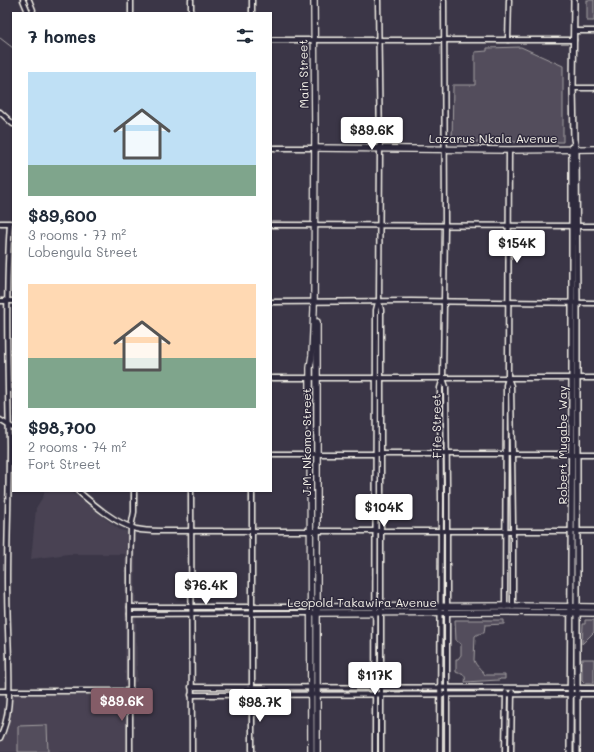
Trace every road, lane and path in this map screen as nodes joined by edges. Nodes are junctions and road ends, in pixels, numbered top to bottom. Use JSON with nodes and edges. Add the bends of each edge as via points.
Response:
{"nodes":[{"id":1,"x":23,"y":0,"type":"edge"},
{"id":2,"x":29,"y":0,"type":"edge"},
{"id":3,"x":131,"y":0,"type":"edge"},
{"id":4,"x":192,"y":0,"type":"edge"},
{"id":5,"x":252,"y":0,"type":"edge"},
{"id":6,"x":314,"y":0,"type":"edge"},
{"id":7,"x":378,"y":0,"type":"edge"},
{"id":8,"x":444,"y":0,"type":"edge"},
{"id":9,"x":509,"y":0,"type":"edge"},
{"id":10,"x":574,"y":0,"type":"edge"},
{"id":11,"x":28,"y":12,"type":"edge"},
{"id":12,"x":32,"y":12,"type":"edge"},
{"id":13,"x":131,"y":12,"type":"edge"},
{"id":14,"x":191,"y":12,"type":"edge"},
{"id":15,"x":252,"y":12,"type":"edge"},
{"id":16,"x":574,"y":31,"type":"junction"},
{"id":17,"x":594,"y":31,"type":"edge"},
{"id":18,"x":272,"y":40,"type":"edge"},
{"id":19,"x":314,"y":40,"type":"junction"},
{"id":20,"x":444,"y":40,"type":"junction"},
{"id":21,"x":508,"y":40,"type":"junction"},
{"id":22,"x":574,"y":40,"type":"junction"},
{"id":23,"x":378,"y":41,"type":"junction"},
{"id":24,"x":573,"y":88,"type":"junction"},
{"id":25,"x":594,"y":88,"type":"edge"},
{"id":26,"x":0,"y":112,"type":"edge"},
{"id":27,"x":12,"y":123,"type":"edge"},
{"id":28,"x":272,"y":148,"type":"edge"},
{"id":29,"x":316,"y":148,"type":"junction"},
{"id":30,"x":380,"y":148,"type":"junction"},
{"id":31,"x":445,"y":149,"type":"junction"},
{"id":32,"x":574,"y":149,"type":"junction"},
{"id":33,"x":594,"y":149,"type":"edge"},
{"id":34,"x":509,"y":150,"type":"junction"},
{"id":35,"x":0,"y":223,"type":"edge"},
{"id":36,"x":272,"y":225,"type":"edge"},
{"id":37,"x":315,"y":225,"type":"junction"},
{"id":38,"x":379,"y":225,"type":"junction"},
{"id":39,"x":445,"y":225,"type":"junction"},
{"id":40,"x":509,"y":225,"type":"junction"},
{"id":41,"x":574,"y":226,"type":"junction"},
{"id":42,"x":594,"y":226,"type":"edge"},
{"id":43,"x":0,"y":301,"type":"edge"},
{"id":44,"x":8,"y":301,"type":"junction"},
{"id":45,"x":12,"y":301,"type":"edge"},
{"id":46,"x":378,"y":301,"type":"junction"},
{"id":47,"x":444,"y":301,"type":"junction"},
{"id":48,"x":272,"y":302,"type":"edge"},
{"id":49,"x":315,"y":302,"type":"junction"},
{"id":50,"x":509,"y":302,"type":"junction"},
{"id":51,"x":575,"y":303,"type":"junction"},
{"id":52,"x":594,"y":303,"type":"edge"},
{"id":53,"x":272,"y":378,"type":"edge"},
{"id":54,"x":310,"y":378,"type":"junction"},
{"id":55,"x":317,"y":378,"type":"junction"},
{"id":56,"x":376,"y":378,"type":"junction"},
{"id":57,"x":381,"y":378,"type":"junction"},
{"id":58,"x":443,"y":378,"type":"junction"},
{"id":59,"x":508,"y":378,"type":"junction"},
{"id":60,"x":575,"y":378,"type":"junction"},
{"id":61,"x":594,"y":378,"type":"edge"},
{"id":62,"x":0,"y":420,"type":"edge"},
{"id":63,"x":8,"y":424,"type":"junction"},
{"id":64,"x":12,"y":427,"type":"edge"},
{"id":65,"x":12,"y":443,"type":"edge"},
{"id":66,"x":9,"y":446,"type":"junction"},
{"id":67,"x":272,"y":454,"type":"edge"},
{"id":68,"x":310,"y":454,"type":"junction"},
{"id":69,"x":317,"y":454,"type":"junction"},
{"id":70,"x":376,"y":454,"type":"junction"},
{"id":71,"x":381,"y":454,"type":"junction"},
{"id":72,"x":506,"y":454,"type":"junction"},
{"id":73,"x":512,"y":454,"type":"junction"},
{"id":74,"x":574,"y":454,"type":"junction"},
{"id":75,"x":594,"y":454,"type":"edge"},
{"id":76,"x":441,"y":455,"type":"junction"},
{"id":77,"x":447,"y":455,"type":"junction"},
{"id":78,"x":79,"y":492,"type":"edge"},
{"id":79,"x":134,"y":492,"type":"edge"},
{"id":80,"x":192,"y":492,"type":"edge"},
{"id":81,"x":252,"y":492,"type":"edge"},
{"id":82,"x":131,"y":527,"type":"junction"},
{"id":83,"x":191,"y":531,"type":"junction"},
{"id":84,"x":252,"y":531,"type":"junction"},
{"id":85,"x":441,"y":531,"type":"junction"},
{"id":86,"x":447,"y":531,"type":"junction"},
{"id":87,"x":310,"y":532,"type":"junction"},
{"id":88,"x":318,"y":532,"type":"junction"},
{"id":89,"x":376,"y":532,"type":"junction"},
{"id":90,"x":381,"y":532,"type":"junction"},
{"id":91,"x":506,"y":532,"type":"junction"},
{"id":92,"x":513,"y":532,"type":"junction"},
{"id":93,"x":574,"y":532,"type":"junction"},
{"id":94,"x":594,"y":532,"type":"edge"},
{"id":95,"x":130,"y":606,"type":"junction"},
{"id":96,"x":191,"y":606,"type":"junction"},
{"id":97,"x":252,"y":607,"type":"junction"},
{"id":98,"x":594,"y":607,"type":"edge"},
{"id":99,"x":505,"y":609,"type":"junction"},
{"id":100,"x":512,"y":609,"type":"junction"},
{"id":101,"x":310,"y":610,"type":"junction"},
{"id":102,"x":318,"y":610,"type":"junction"},
{"id":103,"x":378,"y":610,"type":"junction"},
{"id":104,"x":440,"y":610,"type":"junction"},
{"id":105,"x":447,"y":610,"type":"junction"},
{"id":106,"x":574,"y":610,"type":"junction"},
{"id":107,"x":594,"y":613,"type":"edge"},
{"id":108,"x":130,"y":614,"type":"junction"},
{"id":109,"x":191,"y":614,"type":"junction"},
{"id":110,"x":252,"y":614,"type":"junction"},
{"id":111,"x":191,"y":688,"type":"junction"},
{"id":112,"x":252,"y":688,"type":"junction"},
{"id":113,"x":311,"y":688,"type":"junction"},
{"id":114,"x":318,"y":688,"type":"junction"},
{"id":115,"x":376,"y":688,"type":"junction"},
{"id":116,"x":381,"y":688,"type":"junction"},
{"id":117,"x":440,"y":688,"type":"junction"},
{"id":118,"x":447,"y":688,"type":"junction"},
{"id":119,"x":506,"y":688,"type":"junction"},
{"id":120,"x":512,"y":688,"type":"junction"},
{"id":121,"x":570,"y":688,"type":"junction"},
{"id":122,"x":576,"y":688,"type":"junction"},
{"id":123,"x":594,"y":688,"type":"edge"},
{"id":124,"x":0,"y":691,"type":"edge"},
{"id":125,"x":130,"y":691,"type":"junction"},
{"id":126,"x":9,"y":692,"type":"junction"},
{"id":127,"x":252,"y":694,"type":"junction"},
{"id":128,"x":311,"y":694,"type":"junction"},
{"id":129,"x":318,"y":694,"type":"junction"},
{"id":130,"x":376,"y":694,"type":"junction"},
{"id":131,"x":381,"y":694,"type":"junction"},
{"id":132,"x":440,"y":694,"type":"junction"},
{"id":133,"x":447,"y":694,"type":"junction"},
{"id":134,"x":506,"y":694,"type":"junction"},
{"id":135,"x":512,"y":694,"type":"junction"},
{"id":136,"x":573,"y":694,"type":"junction"},
{"id":137,"x":594,"y":694,"type":"edge"},
{"id":138,"x":192,"y":695,"type":"junction"},
{"id":139,"x":0,"y":738,"type":"edge"},
{"id":140,"x":130,"y":752,"type":"edge"},
{"id":141,"x":192,"y":752,"type":"edge"},
{"id":142,"x":252,"y":752,"type":"edge"},
{"id":143,"x":311,"y":752,"type":"edge"},
{"id":144,"x":317,"y":752,"type":"edge"},
{"id":145,"x":376,"y":752,"type":"edge"},
{"id":146,"x":381,"y":752,"type":"edge"},
{"id":147,"x":440,"y":752,"type":"edge"},
{"id":148,"x":447,"y":752,"type":"edge"},
{"id":149,"x":505,"y":752,"type":"edge"},
{"id":150,"x":511,"y":752,"type":"edge"},
{"id":151,"x":570,"y":752,"type":"edge"},
{"id":152,"x":576,"y":752,"type":"edge"}],
"edges":[{"from":1,"to":11,"type":"street"},
{"from":2,"to":12,"type":"street"},
{"from":3,"to":13,"type":"street"},
{"from":4,"to":14,"type":"street"},
{"from":5,"to":15,"type":"street"},
{"from":6,"to":19,"type":"highway","name":"Main Street"},
{"from":7,"to":23,"type":"street"},
{"from":8,"to":20,"type":"street"},
{"from":9,"to":21,"type":"street"},
{"from":10,"to":16,"type":"main road","name":"Robert Mugabe Way"},
{"from":16,"to":17,"type":"street"},
{"from":16,"to":22,"type":"main road","name":"Robert Mugabe Way"},
{"from":18,"to":19,"type":"street"},
{"from":19,"to":23,"type":"street"},
{"from":19,"to":29,"type":"highway","name":"Main Street"},
{"from":20,"to":21,"type":"street"},
{"from":20,"to":23,"type":"street"},
{"from":20,"to":31,"type":"street"},
{"from":21,"to":22,"type":"street"},
{"from":22,"to":24,"type":"main road","name":"Robert Mugabe Way"},
{"from":23,"to":30,"type":"street"},
{"from":24,"to":25,"type":"street"},
{"from":24,"to":32,"type":"main road","name":"Robert Mugabe Way"},
{"from":26,"to":27,"type":"street"},
{"from":28,"to":29,"type":"street","name":"Lazarus Nkala Avenue"},
{"from":29,"to":30,"type":"highway","name":"Lazarus Nkala Avenue"},
{"from":29,"to":37,"type":"highway","name":"J.M. Nkomo Street"},
{"from":30,"to":31,"type":"highway","name":"Lazarus Nkala Avenue"},
{"from":30,"to":38,"type":"street"},
{"from":31,"to":34,"type":"highway","name":"Lazarus Nkala Avenue"},
{"from":31,"to":39,"type":"street"},
{"from":32,"to":33,"type":"highway","name":"Lazarus Nkala Avenue"},
{"from":32,"to":34,"type":"highway","name":"Lazarus Nkala Avenue"},
{"from":32,"to":41,"type":"main road","name":"Robert Mugabe Way"},
{"from":34,"to":40,"type":"street"},
{"from":35,"to":44,"type":"street","via":[[10,223]]},
{"from":36,"to":37,"type":"street"},
{"from":37,"to":38,"type":"street"},
{"from":37,"to":49,"type":"highway","name":"J.M. Nkomo Street"},
{"from":38,"to":39,"type":"street"},
{"from":38,"to":46,"type":"street"},
{"from":39,"to":40,"type":"street"},
{"from":39,"to":47,"type":"street"},
{"from":40,"to":41,"type":"street"},
{"from":40,"to":50,"type":"street"},
{"from":41,"to":42,"type":"street"},
{"from":41,"to":51,"type":"main road","name":"Robert Mugabe Way"},
{"from":43,"to":44,"type":"street"},
{"from":44,"to":45,"type":"street"},
{"from":44,"to":63,"type":"street"},
{"from":46,"to":47,"type":"street"},
{"from":46,"to":49,"type":"street"},
{"from":46,"to":56,"type":"street"},
{"from":46,"to":57,"type":"street","via":[[381,310]]},
{"from":47,"to":50,"type":"street"},
{"from":47,"to":58,"type":"street"},
{"from":48,"to":49,"type":"street"},
{"from":49,"to":54,"type":"highway","name":"J.M. Nkomo Street"},
{"from":49,"to":55,"type":"highway","name":"J.M. Nkomo Street"},
{"from":50,"to":51,"type":"street"},
{"from":50,"to":59,"type":"street"},
{"from":51,"to":52,"type":"street"},
{"from":51,"to":60,"type":"main road","name":"Robert Mugabe Way"},
{"from":53,"to":54,"type":"street"},
{"from":54,"to":55,"type":"street"},
{"from":54,"to":68,"type":"highway","name":"J.M. Nkomo Street"},
{"from":55,"to":56,"type":"street"},
{"from":55,"to":69,"type":"highway","name":"J.M. Nkomo Street"},
{"from":56,"to":57,"type":"street"},
{"from":56,"to":70,"type":"street"},
{"from":57,"to":58,"type":"street"},
{"from":57,"to":71,"type":"street"},
{"from":58,"to":59,"type":"street"},
{"from":58,"to":76,"type":"street","name":"Fife Street","via":[[440,388]]},
{"from":58,"to":77,"type":"street","name":"Fife Street","via":[[446,387]]},
{"from":59,"to":60,"type":"street"},
{"from":59,"to":72,"type":"street"},
{"from":59,"to":73,"type":"street","via":[[511,384]]},
{"from":60,"to":61,"type":"street"},
{"from":60,"to":74,"type":"main road","name":"Robert Mugabe Way"},
{"from":62,"to":63,"type":"street"},
{"from":63,"to":64,"type":"street"},
{"from":63,"to":66,"type":"street"},
{"from":65,"to":66,"type":"street"},
{"from":66,"to":126,"type":"street"},
{"from":67,"to":68,"type":"street"},
{"from":68,"to":69,"type":"street"},
{"from":68,"to":87,"type":"highway","name":"J.M. Nkomo Street"},
{"from":69,"to":70,"type":"street"},
{"from":69,"to":88,"type":"highway","name":"J.M. Nkomo Street"},
{"from":70,"to":71,"type":"street"},
{"from":70,"to":89,"type":"street"},
{"from":71,"to":76,"type":"street"},
{"from":71,"to":90,"type":"street"},
{"from":72,"to":73,"type":"street"},
{"from":72,"to":77,"type":"street"},
{"from":72,"to":91,"type":"street"},
{"from":73,"to":74,"type":"street"},
{"from":73,"to":92,"type":"street"},
{"from":74,"to":75,"type":"street"},
{"from":74,"to":93,"type":"main road","name":"Robert Mugabe Way"},
{"from":76,"to":77,"type":"street"},
{"from":76,"to":85,"type":"street","name":"Fife Street"},
{"from":77,"to":86,"type":"street","name":"Fife Street"},
{"from":78,"to":82,"type":"street","via":[[106,513]]},
{"from":79,"to":82,"type":"street"},
{"from":80,"to":83,"type":"street"},
{"from":81,"to":84,"type":"street"},
{"from":82,"to":83,"type":"street","via":[[144,530]]},
{"from":82,"to":95,"type":"street"},
{"from":83,"to":84,"type":"street"},
{"from":83,"to":96,"type":"street"},
{"from":84,"to":87,"type":"street"},
{"from":84,"to":97,"type":"street"},
{"from":85,"to":86,"type":"street"},
{"from":85,"to":90,"type":"street"},
{"from":85,"to":104,"type":"street","name":"Fife Street"},
{"from":86,"to":91,"type":"street"},
{"from":86,"to":105,"type":"street","name":"Fife Street"},
{"from":87,"to":88,"type":"street"},
{"from":87,"to":101,"type":"highway","name":"J.M. Nkomo Street"},
{"from":88,"to":89,"type":"street"},
{"from":88,"to":102,"type":"highway","name":"J.M. Nkomo Street"},
{"from":89,"to":90,"type":"street"},
{"from":89,"to":103,"type":"street"},
{"from":90,"to":103,"type":"street"},
{"from":91,"to":92,"type":"street"},
{"from":91,"to":99,"type":"street"},
{"from":92,"to":93,"type":"street"},
{"from":92,"to":100,"type":"street"},
{"from":93,"to":94,"type":"street"},
{"from":93,"to":106,"type":"main road","name":"Robert Mugabe Way"},
{"from":95,"to":96,"type":"street","name":"Leopold Takawira Avenue"},
{"from":95,"to":108,"type":"street"},
{"from":96,"to":97,"type":"street","name":"Leopold Takawira Avenue"},
{"from":96,"to":109,"type":"street"},
{"from":97,"to":101,"type":"street","name":"Leopold Takawira Avenue"},
{"from":97,"to":110,"type":"street"},
{"from":98,"to":106,"type":"highway","name":"Leopold Takawira Avenue"},
{"from":99,"to":100,"type":"highway","name":"Leopold Takawira Avenue"},
{"from":99,"to":105,"type":"highway","name":"Leopold Takawira Avenue"},
{"from":100,"to":106,"type":"highway","name":"Leopold Takawira Avenue"},
{"from":101,"to":102,"type":"highway","name":"Leopold Takawira Avenue"},
{"from":101,"to":110,"type":"street","name":"Leopold Takawira Avenue"},
{"from":101,"to":113,"type":"highway","name":"J.M. Nkomo Street"},
{"from":102,"to":103,"type":"highway","name":"Leopold Takawira Avenue"},
{"from":102,"to":114,"type":"highway","name":"J.M. Nkomo Street"},
{"from":103,"to":104,"type":"highway","name":"Leopold Takawira Avenue"},
{"from":103,"to":115,"type":"street"},
{"from":103,"to":116,"type":"street"},
{"from":104,"to":105,"type":"highway","name":"Leopold Takawira Avenue"},
{"from":104,"to":117,"type":"street","name":"Fife Street"},
{"from":105,"to":118,"type":"street","name":"Fife Street"},
{"from":106,"to":107,"type":"highway","name":"Leopold Takawira Avenue"},
{"from":106,"to":121,"type":"main road","name":"Robert Mugabe Way"},
{"from":106,"to":122,"type":"main road","name":"Robert Mugabe Way"},
{"from":108,"to":109,"type":"street","name":"Leopold Takawira Avenue"},
{"from":108,"to":125,"type":"street"},
{"from":109,"to":110,"type":"street","name":"Leopold Takawira Avenue"},
{"from":109,"to":111,"type":"street"},
{"from":110,"to":112,"type":"street"},
{"from":111,"to":112,"type":"street"},
{"from":111,"to":138,"type":"street"},
{"from":112,"to":113,"type":"street"},
{"from":112,"to":127,"type":"street"},
{"from":113,"to":114,"type":"street"},
{"from":113,"to":128,"type":"highway","name":"J.M. Nkomo Street"},
{"from":114,"to":115,"type":"street"},
{"from":114,"to":129,"type":"highway","name":"J.M. Nkomo Street"},
{"from":115,"to":116,"type":"street"},
{"from":115,"to":130,"type":"street"},
{"from":116,"to":117,"type":"street"},
{"from":116,"to":131,"type":"street"},
{"from":117,"to":118,"type":"street"},
{"from":117,"to":132,"type":"street","name":"Fife Street"},
{"from":118,"to":119,"type":"street"},
{"from":118,"to":133,"type":"street","name":"Fife Street"},
{"from":119,"to":120,"type":"street"},
{"from":119,"to":134,"type":"street"},
{"from":120,"to":121,"type":"street"},
{"from":120,"to":135,"type":"street"},
{"from":121,"to":122,"type":"street"},
{"from":121,"to":136,"type":"main road","name":"Robert Mugabe Way"},
{"from":122,"to":123,"type":"street"},
{"from":122,"to":136,"type":"main road","name":"Robert Mugabe Way"},
{"from":124,"to":126,"type":"street"},
{"from":125,"to":126,"type":"street"},
{"from":125,"to":140,"type":"street"},
{"from":126,"to":139,"type":"street","via":[[7,718]]},
{"from":127,"to":128,"type":"street"},
{"from":127,"to":138,"type":"street"},
{"from":127,"to":142,"type":"street"},
{"from":128,"to":129,"type":"street"},
{"from":128,"to":143,"type":"highway","name":"J.M. Nkomo Street"},
{"from":129,"to":130,"type":"street"},
{"from":129,"to":144,"type":"highway","name":"J.M. Nkomo Street"},
{"from":130,"to":131,"type":"street"},
{"from":130,"to":145,"type":"street"},
{"from":131,"to":132,"type":"street"},
{"from":131,"to":146,"type":"street"},
{"from":132,"to":133,"type":"street"},
{"from":132,"to":147,"type":"street","name":"Fife Street"},
{"from":133,"to":134,"type":"street"},
{"from":133,"to":148,"type":"street","name":"Fife Street"},
{"from":134,"to":135,"type":"street"},
{"from":134,"to":149,"type":"street"},
{"from":135,"to":136,"type":"street"},
{"from":135,"to":150,"type":"street"},
{"from":136,"to":137,"type":"street"},
{"from":136,"to":151,"type":"main road","name":"Robert Mugabe Way"},
{"from":136,"to":152,"type":"main road","name":"Robert Mugabe Way"},
{"from":138,"to":141,"type":"street"}]}
